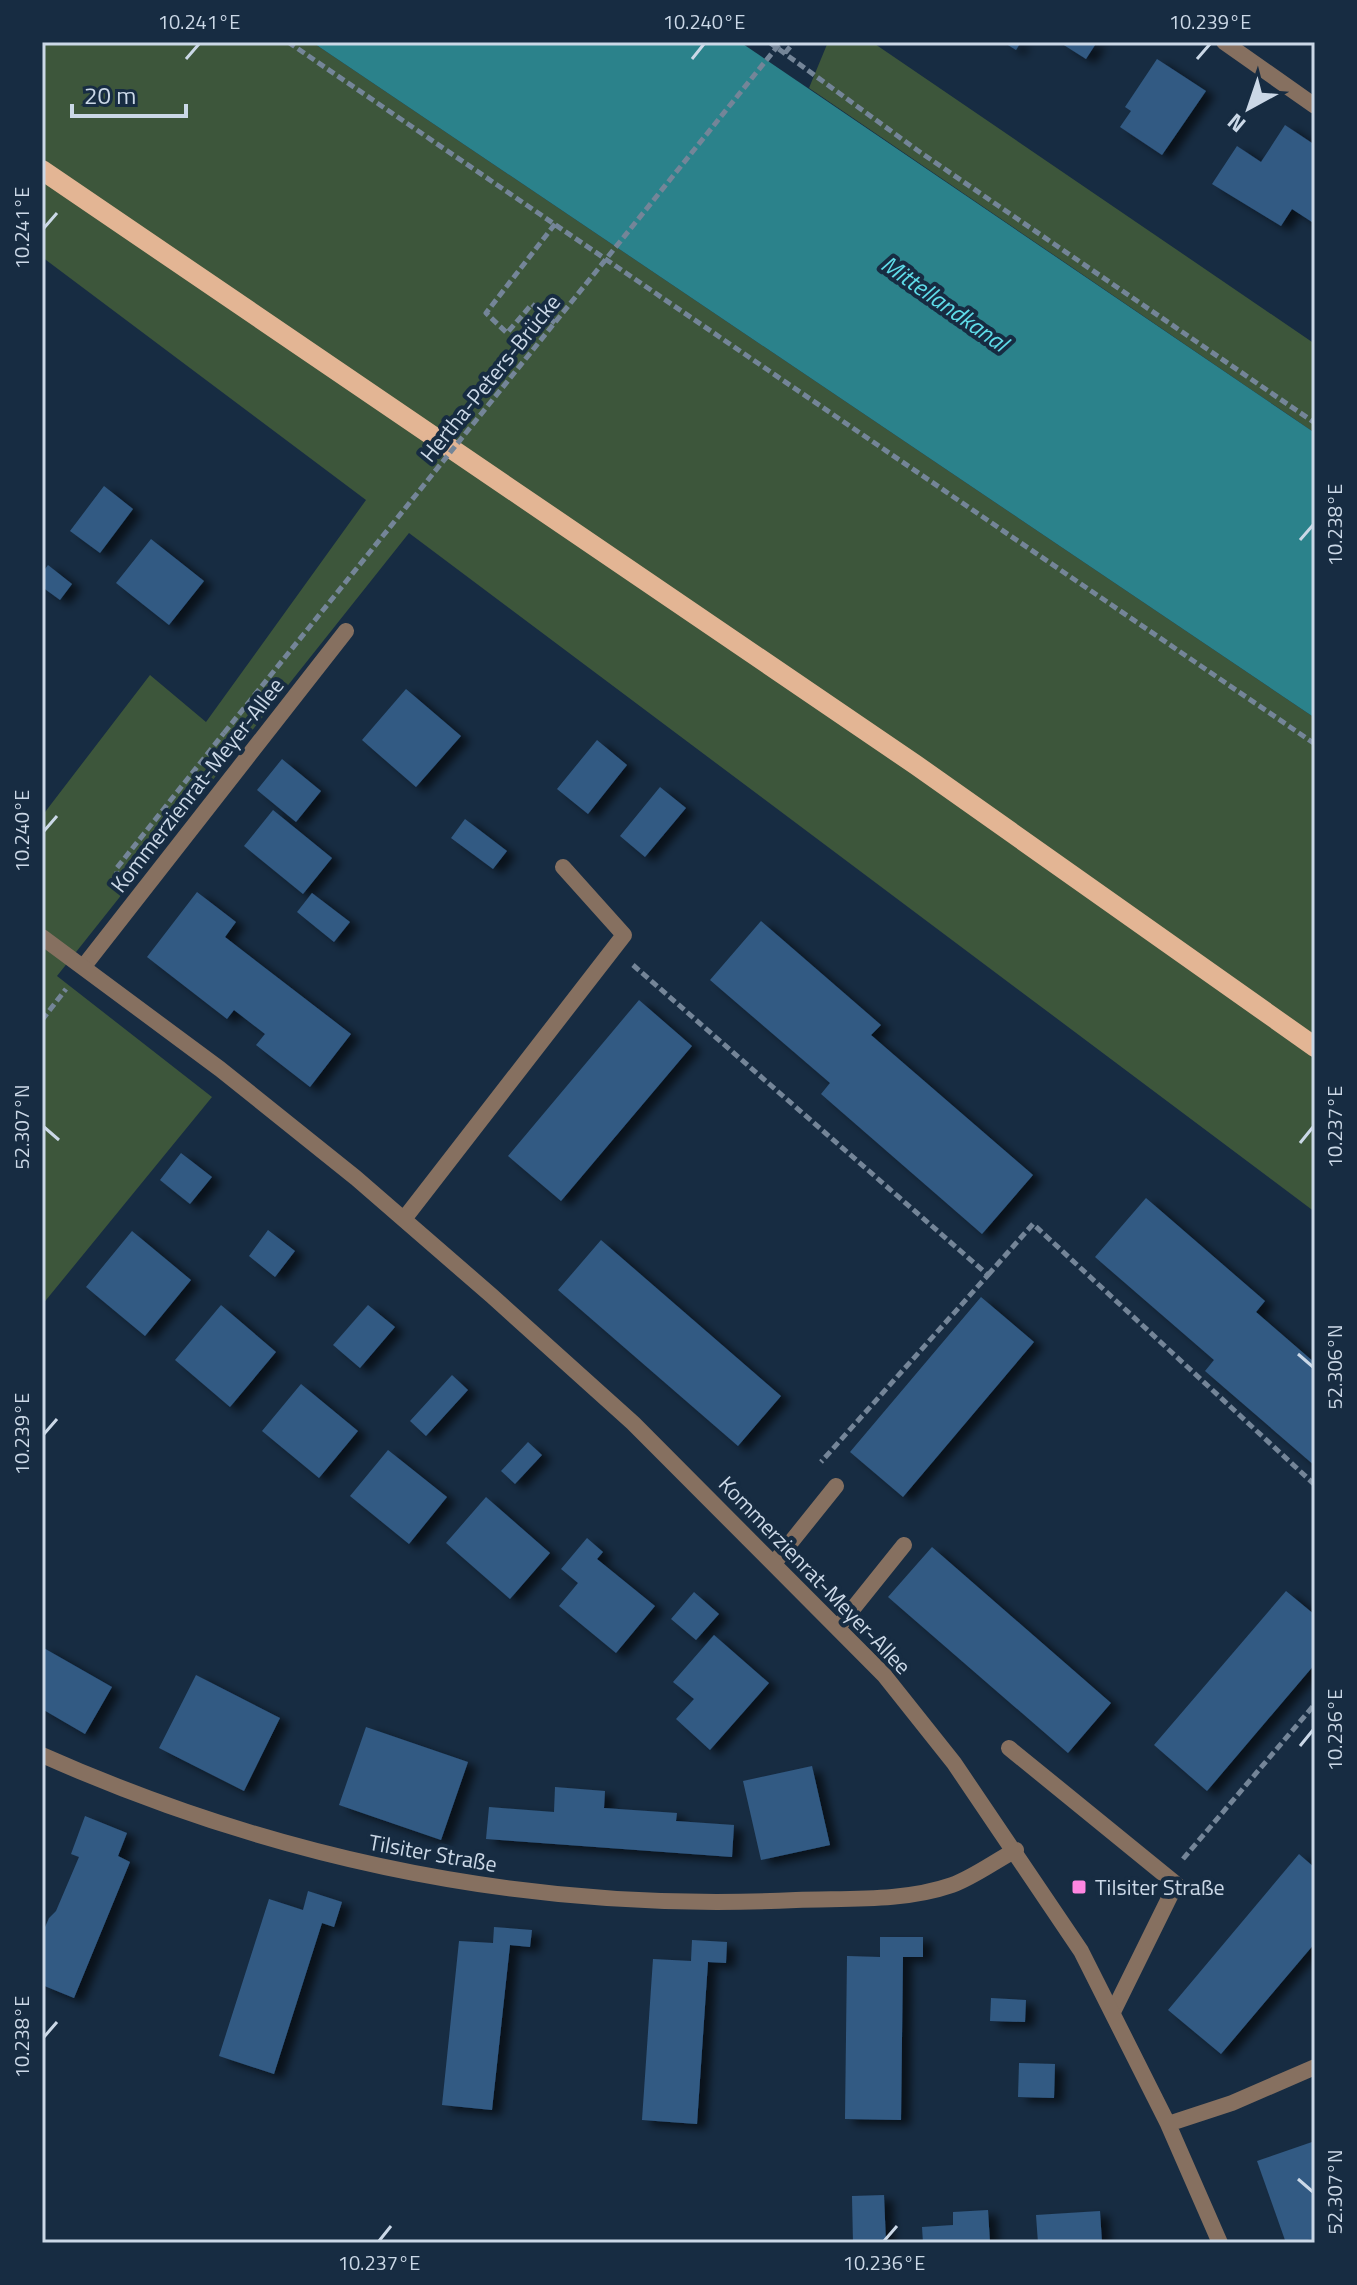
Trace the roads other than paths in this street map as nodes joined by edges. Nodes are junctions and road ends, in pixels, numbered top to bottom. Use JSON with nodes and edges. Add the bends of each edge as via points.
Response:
{"nodes":[{"id":1,"x":1224,"y":42,"type":"edge"},
{"id":2,"x":1315,"y":106,"type":"edge"},
{"id":3,"x":42,"y":170,"type":"edge"},
{"id":4,"x":346,"y":631,"type":"dead end"},
{"id":5,"x":563,"y":867,"type":"dead end"},
{"id":6,"x":42,"y":937,"type":"edge"},
{"id":7,"x":84,"y":966,"type":"junction"},
{"id":8,"x":1315,"y":1047,"type":"edge"},
{"id":9,"x":404,"y":1219,"type":"junction"},
{"id":10,"x":836,"y":1486,"type":"dead end"},
{"id":11,"x":904,"y":1545,"type":"dead end"},
{"id":12,"x":775,"y":1562,"type":"junction"},
{"id":13,"x":839,"y":1626,"type":"junction"},
{"id":14,"x":1009,"y":1748,"type":"dead end"},
{"id":15,"x":42,"y":1755,"type":"edge"},
{"id":16,"x":1016,"y":1850,"type":"junction"},
{"id":17,"x":1113,"y":2012,"type":"junction"},
{"id":18,"x":1315,"y":2067,"type":"edge"},
{"id":19,"x":1168,"y":2124,"type":"junction"},
{"id":20,"x":1220,"y":2243,"type":"edge"}],
"edges":[{"from":1,"to":2,"type":"street"},
{"from":3,"to":8,"type":"main road","via":[[916,765]]},
{"from":4,"to":7,"type":"street","name":"Kommerzienrat-Meyer-Allee"},
{"from":5,"to":9,"type":"street","via":[[624,935]]},
{"from":6,"to":7,"type":"street","name":"Kommerzienrat-Meyer-Allee"},
{"from":7,"to":9,"type":"street","name":"Kommerzienrat-Meyer-Allee"},
{"from":9,"to":12,"type":"street","name":"Kommerzienrat-Meyer-Allee","via":[[633,1423]]},
{"from":10,"to":12,"type":"street"},
{"from":11,"to":13,"type":"street"},
{"from":12,"to":13,"type":"street","name":"Kommerzienrat-Meyer-Allee"},
{"from":13,"to":16,"type":"street","name":"Kommerzienrat-Meyer-Allee","via":[[954,1763]]},
{"from":14,"to":17,"type":"street","via":[[1176,1884]]},
{"from":15,"to":16,"type":"street","name":"Tilsiter Straße","via":[[174,1807],[320,1855],[438,1879],[629,1902],[904,1896],[953,1884]]},
{"from":16,"to":17,"type":"street","name":"Kommerzienrat-Meyer-Allee"},
{"from":17,"to":19,"type":"street","name":"Kommerzienrat-Meyer-Allee"},
{"from":18,"to":19,"type":"street"},
{"from":19,"to":20,"type":"street","name":"Kommerzienrat-Meyer-Allee"}]}
